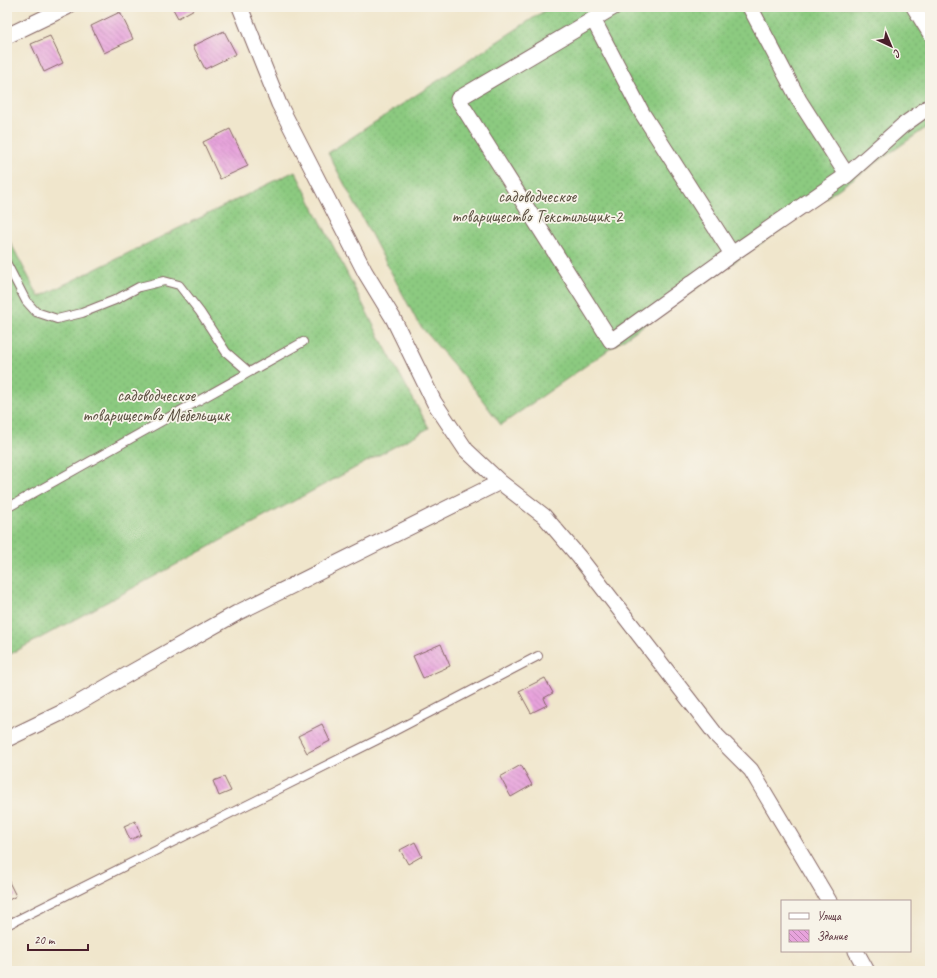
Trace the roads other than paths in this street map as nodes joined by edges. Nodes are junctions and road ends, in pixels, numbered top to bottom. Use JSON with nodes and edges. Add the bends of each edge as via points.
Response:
{"nodes":[{"id":1,"x":67,"y":7,"type":"edge"},
{"id":2,"x":240,"y":7,"type":"edge"},
{"id":3,"x":614,"y":7,"type":"edge"},
{"id":4,"x":750,"y":7,"type":"edge"},
{"id":5,"x":914,"y":7,"type":"edge"},
{"id":6,"x":593,"y":19,"type":"junction"},
{"id":7,"x":930,"y":33,"type":"edge"},
{"id":8,"x":7,"y":36,"type":"edge"},
{"id":9,"x":930,"y":106,"type":"edge"},
{"id":10,"x":847,"y":175,"type":"junction"},
{"id":11,"x":732,"y":254,"type":"junction"},
{"id":12,"x":7,"y":264,"type":"edge"},
{"id":13,"x":304,"y":342,"type":"dead end"},
{"id":14,"x":249,"y":372,"type":"junction"},
{"id":15,"x":500,"y":482,"type":"junction"},
{"id":16,"x":7,"y":508,"type":"edge"},
{"id":17,"x":538,"y":656,"type":"dead end"},
{"id":18,"x":7,"y":739,"type":"edge"},
{"id":19,"x":828,"y":900,"type":"edge"},
{"id":20,"x":7,"y":925,"type":"edge"},
{"id":21,"x":857,"y":952,"type":"edge"},
{"id":22,"x":868,"y":971,"type":"edge"}],
"edges":[{"from":1,"to":8,"type":"street"},
{"from":2,"to":15,"type":"street","via":[[282,110],[365,272],[393,318],[434,402],[466,450]]},
{"from":3,"to":6,"type":"street"},
{"from":4,"to":10,"type":"street","via":[[799,100]]},
{"from":5,"to":7,"type":"street"},
{"from":6,"to":11,"type":"street","via":[[642,113]]},
{"from":6,"to":11,"type":"street","via":[[458,99],[611,341]]},
{"from":9,"to":10,"type":"street","via":[[902,126]]},
{"from":10,"to":11,"type":"street"},
{"from":12,"to":14,"type":"lane","via":[[26,300],[36,312],[57,319],[115,300],[139,287],[164,281],[179,286],[200,312],[226,352]]},
{"from":13,"to":14,"type":"lane"},
{"from":14,"to":16,"type":"lane"},
{"from":15,"to":18,"type":"street","via":[[237,613],[65,712]]},
{"from":15,"to":19,"type":"street","via":[[544,516],[579,557],[717,736],[751,770]]},
{"from":17,"to":20,"type":"lane","via":[[378,740]]},
{"from":21,"to":22,"type":"street"}]}
